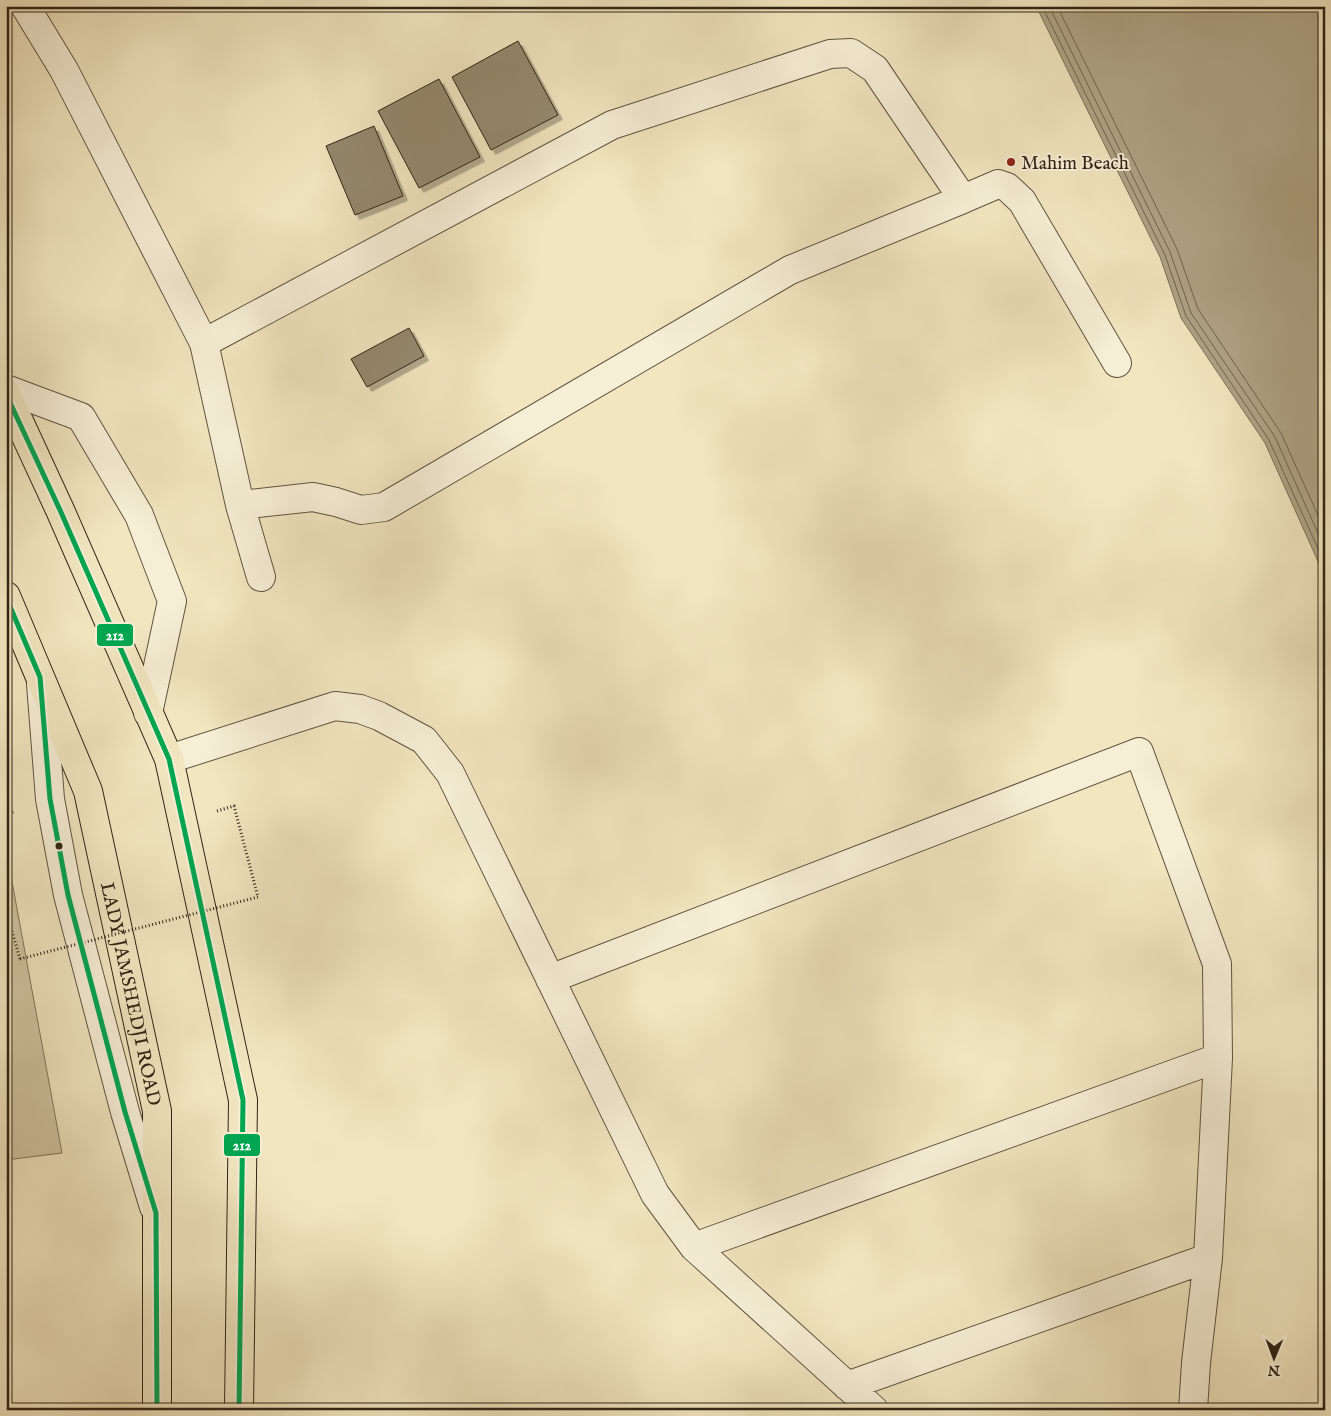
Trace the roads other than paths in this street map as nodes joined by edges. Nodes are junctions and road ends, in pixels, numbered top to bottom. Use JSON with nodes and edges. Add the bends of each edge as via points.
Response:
{"nodes":[{"id":1,"x":25,"y":6,"type":"edge"},
{"id":2,"x":963,"y":199,"type":"junction"},
{"id":3,"x":204,"y":343,"type":"junction"},
{"id":4,"x":1117,"y":363,"type":"dead end"},
{"id":5,"x":6,"y":389,"type":"edge"},
{"id":6,"x":6,"y":393,"type":"edge"},
{"id":7,"x":240,"y":505,"type":"junction"},
{"id":8,"x":261,"y":577,"type":"dead end"},
{"id":9,"x":6,"y":596,"type":"edge"},
{"id":10,"x":40,"y":677,"type":"junction"},
{"id":11,"x":148,"y":713,"type":"junction"},
{"id":12,"x":169,"y":760,"type":"junction"},
{"id":13,"x":550,"y":979,"type":"junction"},
{"id":14,"x":1218,"y":1058,"type":"junction"},
{"id":15,"x":156,"y":1213,"type":"junction"},
{"id":16,"x":694,"y":1248,"type":"junction"},
{"id":17,"x":1208,"y":1258,"type":"junction"},
{"id":18,"x":847,"y":1386,"type":"junction"},
{"id":19,"x":157,"y":1410,"type":"edge"},
{"id":20,"x":239,"y":1410,"type":"edge"},
{"id":21,"x":874,"y":1410,"type":"edge"},
{"id":22,"x":1193,"y":1410,"type":"edge"}],
"edges":[{"from":1,"to":3,"type":"street","via":[[64,70]]},
{"from":2,"to":3,"type":"street","via":[[875,70],[851,53],[830,54],[612,125]]},
{"from":2,"to":4,"type":"street","via":[[998,184],[1007,187],[1022,201]]},
{"from":2,"to":7,"type":"street","via":[[790,270],[384,507],[360,510],[313,497]]},
{"from":3,"to":7,"type":"street"},
{"from":5,"to":11,"type":"street","via":[[80,418],[139,515],[172,601]]},
{"from":6,"to":11,"type":"main road"},
{"from":7,"to":8,"type":"street"},
{"from":9,"to":10,"type":"main road","name":"LADY JAMSHEDJI ROAD"},
{"from":10,"to":15,"type":"street","via":[[50,799],[68,895],[125,1112]]},
{"from":10,"to":15,"type":"main road","name":"LADY JAMSHEDJI ROAD","via":[[88,791],[157,1111]]},
{"from":11,"to":12,"type":"main road"},
{"from":12,"to":13,"type":"street","via":[[335,706],[360,709],[424,740],[450,773]]},
{"from":12,"to":20,"type":"main road","via":[[243,1100]]},
{"from":13,"to":14,"type":"street","via":[[1139,752],[1217,964]]},
{"from":13,"to":16,"type":"street","via":[[654,1194]]},
{"from":14,"to":16,"type":"street"},
{"from":14,"to":17,"type":"street"},
{"from":15,"to":19,"type":"main road","name":"LADY JAMSHEDJI ROAD"},
{"from":16,"to":18,"type":"street"},
{"from":17,"to":18,"type":"street"},
{"from":17,"to":22,"type":"street"},
{"from":18,"to":21,"type":"street"}]}
